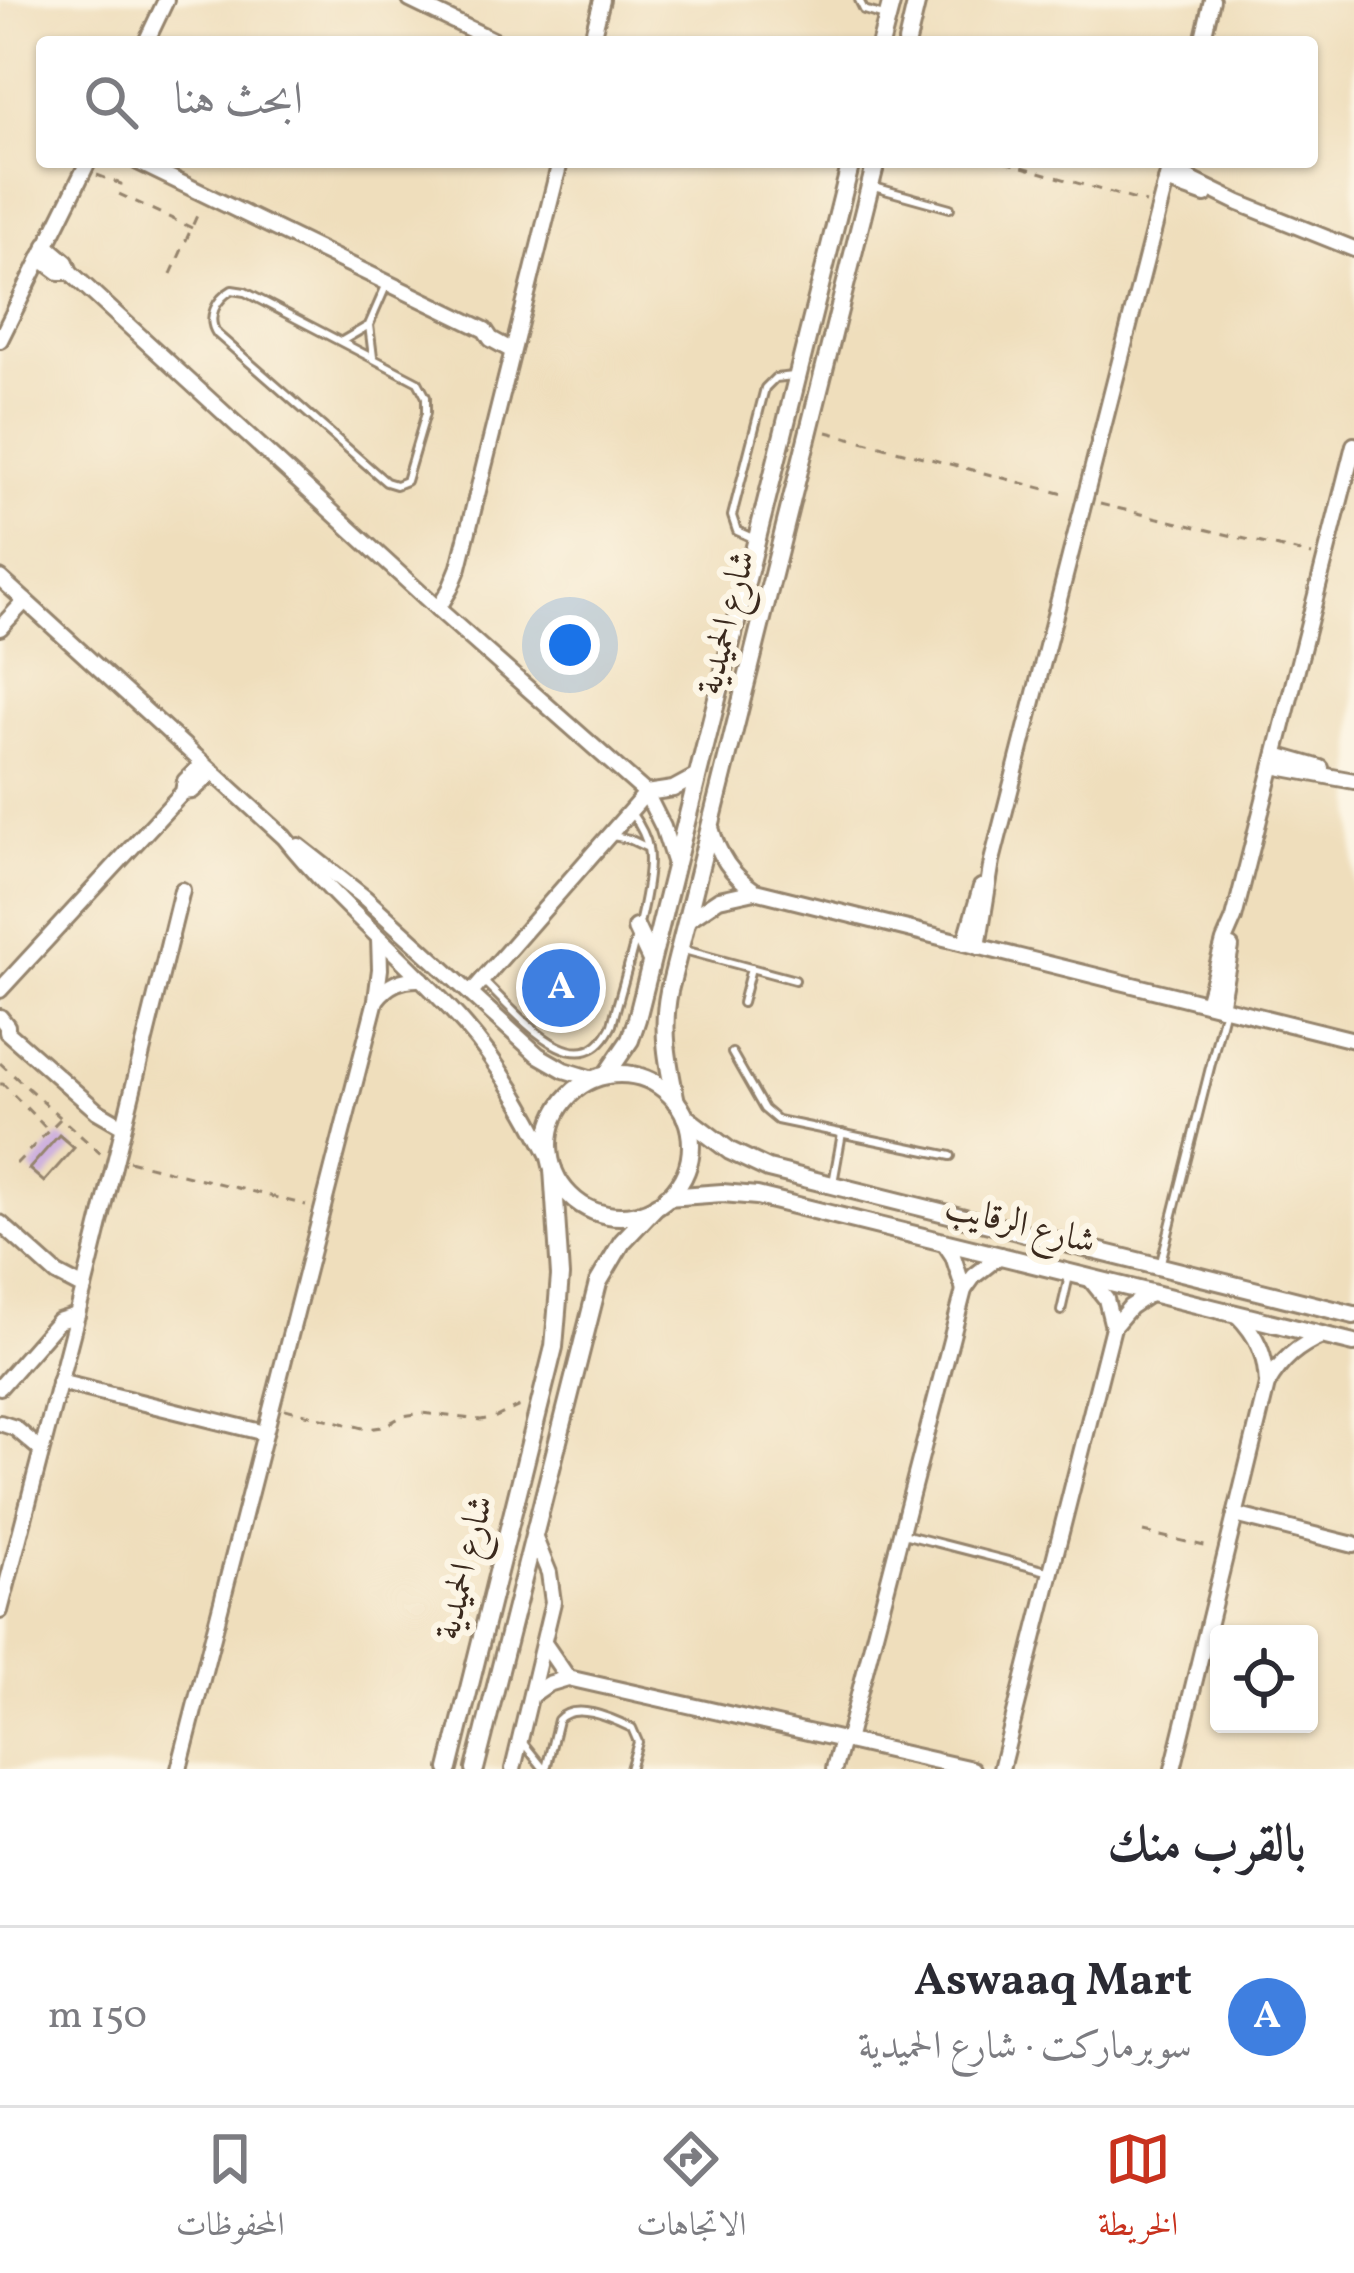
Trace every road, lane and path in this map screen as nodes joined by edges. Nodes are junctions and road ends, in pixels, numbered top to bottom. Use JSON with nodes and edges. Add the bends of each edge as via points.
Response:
{"nodes":[{"id":1,"x":166,"y":0,"type":"edge"},
{"id":2,"x":410,"y":0,"type":"edge"},
{"id":3,"x":602,"y":0,"type":"edge"},
{"id":4,"x":859,"y":0,"type":"edge"},
{"id":5,"x":917,"y":0,"type":"edge"},
{"id":6,"x":1212,"y":0,"type":"edge"},
{"id":7,"x":890,"y":8,"type":"edge"},
{"id":8,"x":149,"y":36,"type":"edge"},
{"id":9,"x":485,"y":36,"type":"edge"},
{"id":10,"x":593,"y":36,"type":"edge"},
{"id":11,"x":908,"y":36,"type":"edge"},
{"id":12,"x":1203,"y":36,"type":"edge"},
{"id":13,"x":85,"y":168,"type":"edge"},
{"id":14,"x":90,"y":168,"type":"edge"},
{"id":15,"x":150,"y":168,"type":"edge"},
{"id":16,"x":558,"y":168,"type":"edge"},
{"id":17,"x":850,"y":168,"type":"edge"},
{"id":18,"x":876,"y":168,"type":"edge"},
{"id":19,"x":1026,"y":168,"type":"edge"},
{"id":20,"x":1169,"y":171,"type":"edge"},
{"id":21,"x":871,"y":186,"type":"junction"},
{"id":22,"x":206,"y":195,"type":"junction"},
{"id":23,"x":1159,"y":207,"type":"junction"},
{"id":24,"x":950,"y":208,"type":"dead end"},
{"id":25,"x":192,"y":228,"type":"junction"},
{"id":26,"x":1354,"y":249,"type":"edge"},
{"id":27,"x":43,"y":252,"type":"junction"},
{"id":28,"x":170,"y":274,"type":"dead end"},
{"id":29,"x":387,"y":283,"type":"junction"},
{"id":30,"x":369,"y":325,"type":"junction"},
{"id":31,"x":0,"y":340,"type":"edge"},
{"id":32,"x":342,"y":341,"type":"junction"},
{"id":33,"x":513,"y":343,"type":"junction"},
{"id":34,"x":373,"y":357,"type":"junction"},
{"id":35,"x":798,"y":375,"type":"junction"},
{"id":36,"x":811,"y":428,"type":"junction"},
{"id":37,"x":1354,"y":445,"type":"edge"},
{"id":38,"x":1085,"y":500,"type":"junction"},
{"id":39,"x":757,"y":540,"type":"junction"},
{"id":40,"x":1326,"y":558,"type":"junction"},
{"id":41,"x":0,"y":578,"type":"edge"},
{"id":42,"x":25,"y":601,"type":"junction"},
{"id":43,"x":438,"y":609,"type":"junction"},
{"id":44,"x":0,"y":628,"type":"edge"},
{"id":45,"x":1274,"y":760,"type":"junction"},
{"id":46,"x":208,"y":767,"type":"junction"},
{"id":47,"x":697,"y":776,"type":"junction"},
{"id":48,"x":1354,"y":781,"type":"edge"},
{"id":49,"x":646,"y":794,"type":"junction"},
{"id":50,"x":629,"y":812,"type":"junction"},
{"id":51,"x":711,"y":828,"type":"junction"},
{"id":52,"x":608,"y":836,"type":"junction"},
{"id":53,"x":284,"y":837,"type":"junction"},
{"id":54,"x":648,"y":848,"type":"junction"},
{"id":55,"x":675,"y":864,"type":"junction"},
{"id":56,"x":182,"y":890,"type":"dead end"},
{"id":57,"x":755,"y":891,"type":"junction"},
{"id":58,"x":689,"y":919,"type":"junction"},
{"id":59,"x":636,"y":928,"type":"junction"},
{"id":60,"x":379,"y":938,"type":"junction"},
{"id":61,"x":971,"y":945,"type":"junction"},
{"id":62,"x":680,"y":949,"type":"junction"},
{"id":63,"x":652,"y":961,"type":"junction"},
{"id":64,"x":751,"y":968,"type":"junction"},
{"id":65,"x":422,"y":979,"type":"junction"},
{"id":66,"x":482,"y":980,"type":"junction"},
{"id":67,"x":795,"y":980,"type":"dead end"},
{"id":68,"x":0,"y":990,"type":"edge"},
{"id":69,"x":471,"y":993,"type":"junction"},
{"id":70,"x":376,"y":1000,"type":"junction"},
{"id":71,"x":742,"y":1003,"type":"dead end"},
{"id":72,"x":1217,"y":1006,"type":"junction"},
{"id":73,"x":2,"y":1027,"type":"edge"},
{"id":74,"x":1354,"y":1040,"type":"edge"},
{"id":75,"x":732,"y":1053,"type":"dead end"},
{"id":76,"x":0,"y":1063,"type":"edge"},
{"id":77,"x":599,"y":1077,"type":"junction"},
{"id":78,"x":0,"y":1084,"type":"edge"},
{"id":79,"x":681,"y":1110,"type":"junction"},
{"id":80,"x":62,"y":1118,"type":"junction"},
{"id":81,"x":123,"y":1126,"type":"junction"},
{"id":82,"x":49,"y":1131,"type":"junction"},
{"id":83,"x":842,"y":1133,"type":"junction"},
{"id":84,"x":951,"y":1156,"type":"dead end"},
{"id":85,"x":115,"y":1161,"type":"junction"},
{"id":86,"x":16,"y":1164,"type":"dead end"},
{"id":87,"x":551,"y":1164,"type":"junction"},
{"id":88,"x":833,"y":1185,"type":"junction"},
{"id":89,"x":662,"y":1201,"type":"junction"},
{"id":90,"x":322,"y":1209,"type":"junction"},
{"id":91,"x":0,"y":1223,"type":"edge"},
{"id":92,"x":943,"y":1241,"type":"junction"},
{"id":93,"x":1001,"y":1255,"type":"junction"},
{"id":94,"x":1160,"y":1266,"type":"junction"},
{"id":95,"x":1079,"y":1275,"type":"junction"},
{"id":96,"x":84,"y":1288,"type":"junction"},
{"id":97,"x":964,"y":1290,"type":"junction"},
{"id":98,"x":1151,"y":1293,"type":"junction"},
{"id":99,"x":1061,"y":1311,"type":"dead end"},
{"id":100,"x":1234,"y":1312,"type":"junction"},
{"id":101,"x":77,"y":1315,"type":"junction"},
{"id":102,"x":1354,"y":1315,"type":"edge"},
{"id":103,"x":1113,"y":1327,"type":"junction"},
{"id":104,"x":1324,"y":1335,"type":"junction"},
{"id":105,"x":1354,"y":1343,"type":"edge"},
{"id":106,"x":59,"y":1382,"type":"junction"},
{"id":107,"x":1267,"y":1385,"type":"junction"},
{"id":108,"x":0,"y":1387,"type":"edge"},
{"id":109,"x":272,"y":1406,"type":"junction"},
{"id":110,"x":540,"y":1406,"type":"junction"},
{"id":111,"x":0,"y":1423,"type":"edge"},
{"id":112,"x":265,"y":1433,"type":"junction"},
{"id":113,"x":41,"y":1450,"type":"junction"},
{"id":114,"x":1235,"y":1515,"type":"junction"},
{"id":115,"x":1143,"y":1532,"type":"dead end"},
{"id":116,"x":901,"y":1533,"type":"junction"},
{"id":117,"x":533,"y":1534,"type":"junction"},
{"id":118,"x":1354,"y":1545,"type":"edge"},
{"id":119,"x":1226,"y":1552,"type":"junction"},
{"id":120,"x":1051,"y":1572,"type":"junction"},
{"id":121,"x":0,"y":1611,"type":"edge"},
{"id":122,"x":544,"y":1643,"type":"junction"},
{"id":123,"x":568,"y":1678,"type":"junction"},
{"id":124,"x":532,"y":1695,"type":"junction"},
{"id":125,"x":520,"y":1740,"type":"junction"},
{"id":126,"x":844,"y":1740,"type":"junction"},
{"id":127,"x":178,"y":1769,"type":"edge"},
{"id":128,"x":449,"y":1769,"type":"edge"},
{"id":129,"x":475,"y":1769,"type":"edge"},
{"id":130,"x":513,"y":1769,"type":"edge"},
{"id":131,"x":545,"y":1769,"type":"edge"},
{"id":132,"x":630,"y":1769,"type":"edge"},
{"id":133,"x":834,"y":1769,"type":"edge"},
{"id":134,"x":972,"y":1769,"type":"edge"},
{"id":135,"x":1001,"y":1769,"type":"edge"},
{"id":136,"x":1173,"y":1769,"type":"edge"}],
"edges":[{"from":1,"to":8,"type":"street"},
{"from":2,"to":9,"type":"street"},
{"from":3,"to":10,"type":"street"},
{"from":4,"to":7,"type":"lane","via":[[864,10]]},
{"from":5,"to":11,"type":"street"},
{"from":6,"to":12,"type":"street"},
{"from":13,"to":27,"type":"street"},
{"from":14,"to":25,"type":"path","via":[[121,184],[119,194]]},
{"from":15,"to":22,"type":"street"},
{"from":16,"to":33,"type":"street"},
{"from":17,"to":35,"type":"street","name":"شارع الحميدية"},
{"from":18,"to":21,"type":"street","name":"شارع الحميدية"},
{"from":19,"to":23,"type":"path"},
{"from":20,"to":23,"type":"street"},
{"from":20,"to":26,"type":"street"},
{"from":21,"to":24,"type":"lane"},
{"from":21,"to":36,"type":"street","name":"شارع الحميدية"},
{"from":22,"to":25,"type":"path"},
{"from":22,"to":29,"type":"street"},
{"from":23,"to":38,"type":"street"},
{"from":25,"to":28,"type":"path"},
{"from":27,"to":31,"type":"street"},
{"from":27,"to":43,"type":"street"},
{"from":29,"to":30,"type":"lane"},
{"from":29,"to":33,"type":"street"},
{"from":30,"to":32,"type":"lane"},
{"from":30,"to":34,"type":"lane"},
{"from":32,"to":34,"type":"lane"},
{"from":32,"to":34,"type":"lane","via":[[241,290],[224,295],[212,315],[218,334],[396,485],[410,476],[426,397],[412,377]]},
{"from":33,"to":43,"type":"street","via":[[459,567]]},
{"from":35,"to":39,"type":"street","name":"شارع الحميدية"},
{"from":35,"to":39,"type":"lane","via":[[765,388],[732,516],[736,531]]},
{"from":36,"to":38,"type":"path"},
{"from":36,"to":51,"type":"street","name":"شارع الحميدية"},
{"from":37,"to":40,"type":"street"},
{"from":38,"to":40,"type":"path"},
{"from":38,"to":61,"type":"street"},
{"from":39,"to":47,"type":"street","name":"شارع الحميدية"},
{"from":40,"to":45,"type":"street"},
{"from":41,"to":42,"type":"street"},
{"from":42,"to":44,"type":"street"},
{"from":42,"to":46,"type":"street"},
{"from":43,"to":49,"type":"street"},
{"from":45,"to":48,"type":"street"},
{"from":45,"to":72,"type":"street","via":[[1224,941]]},
{"from":46,"to":53,"type":"street"},
{"from":46,"to":68,"type":"street"},
{"from":47,"to":49,"type":"street"},
{"from":47,"to":55,"type":"street","name":"شارع الحميدية"},
{"from":49,"to":50,"type":"street"},
{"from":49,"to":55,"type":"street"},
{"from":50,"to":52,"type":"street"},
{"from":50,"to":54,"type":"lane"},
{"from":51,"to":57,"type":"street","via":[[726,865]]},
{"from":51,"to":58,"type":"street","name":"شارع الحميدية"},
{"from":52,"to":54,"type":"lane"},
{"from":52,"to":66,"type":"street"},
{"from":53,"to":60,"type":"street"},
{"from":53,"to":69,"type":"street","via":[[345,880]]},
{"from":54,"to":59,"type":"lane"},
{"from":55,"to":63,"type":"street","name":"شارع الحميدية"},
{"from":56,"to":81,"type":"street"},
{"from":57,"to":58,"type":"street","via":[[719,899]]},
{"from":57,"to":61,"type":"street"},
{"from":58,"to":62,"type":"street","name":"شارع الحميدية"},
{"from":59,"to":63,"type":"street"},
{"from":59,"to":66,"type":"lane","via":[[612,1025],[590,1049],[551,1044]]},
{"from":60,"to":65,"type":"street"},
{"from":60,"to":70,"type":"street"},
{"from":61,"to":72,"type":"street"},
{"from":62,"to":64,"type":"lane"},
{"from":62,"to":79,"type":"street","name":"شارع الحميدية","via":[[664,1030]]},
{"from":63,"to":77,"type":"street","name":"شارع الحميدية","via":[[634,1029]]},
{"from":64,"to":67,"type":"lane"},
{"from":64,"to":71,"type":"lane"},
{"from":65,"to":70,"type":"street","via":[[400,980]]},
{"from":65,"to":87,"type":"street","via":[[499,1069]]},
{"from":66,"to":69,"type":"street"},
{"from":69,"to":77,"type":"street","via":[[538,1054]]},
{"from":70,"to":90,"type":"street"},
{"from":72,"to":74,"type":"street"},
{"from":72,"to":94,"type":"lane"},
{"from":73,"to":81,"type":"street"},
{"from":75,"to":83,"type":"lane","via":[[770,1115]]},
{"from":76,"to":80,"type":"path"},
{"from":77,"to":79,"type":"street","via":[[639,1077]]},
{"from":77,"to":87,"type":"street","via":[[557,1111]]},
{"from":78,"to":82,"type":"path"},
{"from":79,"to":88,"type":"street","name":"شارع الرقايب","via":[[756,1164]]},
{"from":79,"to":89,"type":"street","via":[[687,1166]]},
{"from":80,"to":82,"type":"path"},
{"from":80,"to":85,"type":"path"},
{"from":81,"to":85,"type":"street"},
{"from":82,"to":86,"type":"path"},
{"from":83,"to":84,"type":"lane"},
{"from":83,"to":88,"type":"lane"},
{"from":85,"to":90,"type":"path"},
{"from":85,"to":96,"type":"street"},
{"from":87,"to":89,"type":"street","via":[[566,1191],[596,1211],[634,1214]]},
{"from":87,"to":110,"type":"street","name":"شارع الحميدية","via":[[560,1293]]},
{"from":88,"to":94,"type":"street","name":"شارع الرقايب"},
{"from":89,"to":92,"type":"street","name":"شارع الرقايب","via":[[757,1196]]},
{"from":89,"to":117,"type":"street","name":"شارع الحميدية","via":[[598,1283]]},
{"from":90,"to":109,"type":"street"},
{"from":91,"to":96,"type":"street"},
{"from":92,"to":93,"type":"street","name":"شارع الرقايب"},
{"from":92,"to":97,"type":"street"},
{"from":93,"to":95,"type":"street","name":"شارع الرقايب"},
{"from":93,"to":97,"type":"street"},
{"from":94,"to":102,"type":"street","name":"شارع الرقايب"},
{"from":95,"to":98,"type":"street","name":"شارع الرقايب"},
{"from":95,"to":99,"type":"lane"},
{"from":95,"to":103,"type":"street","via":[[1106,1299]]},
{"from":96,"to":101,"type":"street"},
{"from":97,"to":116,"type":"street"},
{"from":98,"to":100,"type":"street","name":"شارع الرقايب"},
{"from":98,"to":103,"type":"street"},
{"from":100,"to":104,"type":"street","name":"شارع الرقايب"},
{"from":100,"to":107,"type":"street","via":[[1260,1345]]},
{"from":101,"to":106,"type":"street"},
{"from":101,"to":108,"type":"street","via":[[58,1321]]},
{"from":103,"to":120,"type":"street"},
{"from":104,"to":105,"type":"street","name":"شارع الرقايب"},
{"from":104,"to":107,"type":"street","via":[[1290,1354]]},
{"from":106,"to":112,"type":"street"},
{"from":106,"to":113,"type":"street"},
{"from":107,"to":114,"type":"street"},
{"from":109,"to":110,"type":"path","via":[[368,1429],[413,1414],[482,1420],[521,1404]]},
{"from":109,"to":112,"type":"street"},
{"from":110,"to":128,"type":"street","name":"شارع الحميدية"},
{"from":111,"to":113,"type":"street"},
{"from":112,"to":127,"type":"street"},
{"from":113,"to":121,"type":"street"},
{"from":114,"to":118,"type":"street"},
{"from":114,"to":119,"type":"street"},
{"from":115,"to":119,"type":"path"},
{"from":116,"to":120,"type":"lane"},
{"from":116,"to":126,"type":"street"},
{"from":117,"to":122,"type":"street","via":[[553,1587]]},
{"from":117,"to":129,"type":"street","name":"شارع الحميدية"},
{"from":119,"to":136,"type":"street"},
{"from":120,"to":135,"type":"street"},
{"from":122,"to":123,"type":"street"},
{"from":122,"to":124,"type":"street"},
{"from":123,"to":124,"type":"street"},
{"from":123,"to":126,"type":"street"},
{"from":124,"to":125,"type":"street"},
{"from":125,"to":130,"type":"street"},
{"from":125,"to":131,"type":"lane"},
{"from":126,"to":133,"type":"street"},
{"from":126,"to":134,"type":"street"},
{"from":131,"to":132,"type":"lane","via":[[557,1720],[572,1710],[632,1728],[638,1742]]}]}
